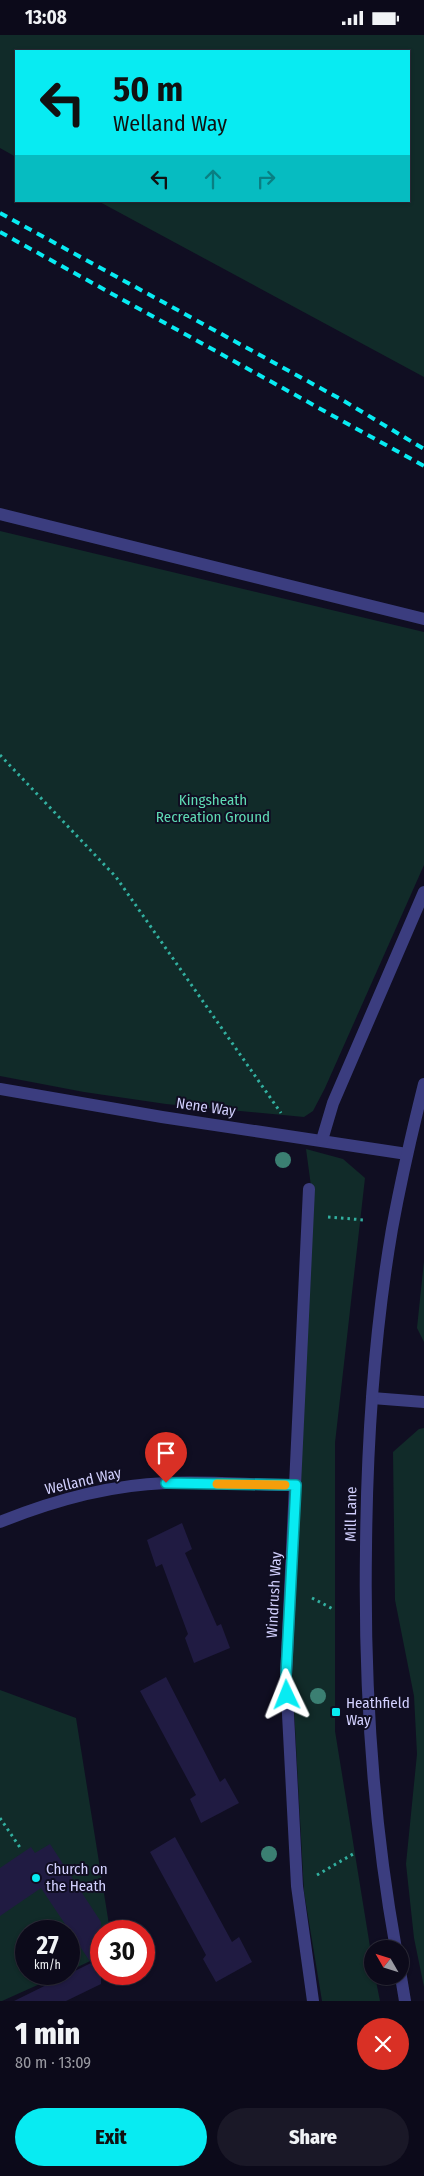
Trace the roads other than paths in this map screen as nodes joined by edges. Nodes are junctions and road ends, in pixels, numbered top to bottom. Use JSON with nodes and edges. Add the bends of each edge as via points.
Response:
{"nodes":[{"id":1,"x":0,"y":514,"type":"edge"},
{"id":2,"x":424,"y":619,"type":"edge"},
{"id":3,"x":424,"y":892,"type":"edge"},
{"id":4,"x":424,"y":1084,"type":"edge"},
{"id":5,"x":0,"y":1089,"type":"edge"},
{"id":6,"x":322,"y":1140,"type":"junction"},
{"id":7,"x":407,"y":1154,"type":"junction"},
{"id":8,"x":309,"y":1189,"type":"dead end"},
{"id":9,"x":372,"y":1398,"type":"junction"},
{"id":10,"x":424,"y":1402,"type":"edge"},
{"id":11,"x":296,"y":1485,"type":"junction"},
{"id":12,"x":0,"y":1522,"type":"edge"},
{"id":13,"x":394,"y":1940,"type":"edge"},
{"id":14,"x":403,"y":1985,"type":"edge"},
{"id":15,"x":312,"y":2001,"type":"edge"},
{"id":16,"x":406,"y":2001,"type":"edge"}],
"edges":[{"from":1,"to":2,"type":"street"},
{"from":3,"to":6,"type":"street","via":[[333,1103]]},
{"from":4,"to":7,"type":"street","name":"Mill Lane"},
{"from":5,"to":6,"type":"street","name":"Nene Way"},
{"from":6,"to":7,"type":"street","name":"Nene Way"},
{"from":7,"to":9,"type":"street","name":"Mill Lane","via":[[388,1263]]},
{"from":8,"to":11,"type":"street","name":"Windrush Way"},
{"from":9,"to":10,"type":"street"},
{"from":9,"to":13,"type":"street","name":"Mill Lane","via":[[365,1609],[369,1739],[385,1891]]},
{"from":11,"to":12,"type":"street","name":"Welland Way","via":[[166,1483],[120,1488],[70,1499]]},
{"from":11,"to":15,"type":"street","name":"Windrush Way","via":[[286,1676],[297,1886]]},
{"from":14,"to":16,"type":"street"}]}
